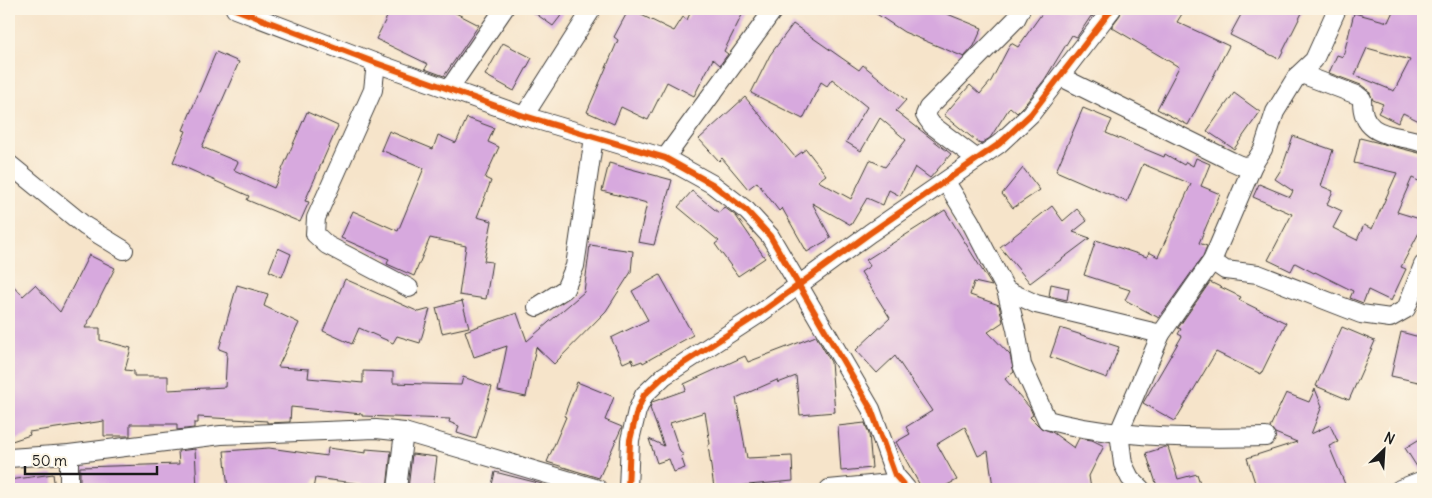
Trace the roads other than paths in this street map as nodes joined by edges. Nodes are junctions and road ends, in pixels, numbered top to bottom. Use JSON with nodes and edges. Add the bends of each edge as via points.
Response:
{"nodes":[{"id":1,"x":235,"y":9,"type":"edge"},
{"id":2,"x":504,"y":9,"type":"edge"},
{"id":3,"x":592,"y":9,"type":"edge"},
{"id":4,"x":774,"y":9,"type":"edge"},
{"id":5,"x":1022,"y":9,"type":"edge"},
{"id":6,"x":1112,"y":9,"type":"edge"},
{"id":7,"x":1337,"y":9,"type":"edge"},
{"id":8,"x":376,"y":63,"type":"junction"},
{"id":9,"x":1297,"y":76,"type":"junction"},
{"id":10,"x":1061,"y":77,"type":"junction"},
{"id":11,"x":450,"y":90,"type":"junction"},
{"id":12,"x":524,"y":116,"type":"junction"},
{"id":13,"x":594,"y":137,"type":"junction"},
{"id":14,"x":1423,"y":143,"type":"edge"},
{"id":15,"x":665,"y":158,"type":"junction"},
{"id":16,"x":978,"y":159,"type":"junction"},
{"id":17,"x":9,"y":164,"type":"edge"},
{"id":18,"x":1253,"y":164,"type":"junction"},
{"id":19,"x":946,"y":182,"type":"junction"},
{"id":20,"x":124,"y":250,"type":"dead end"},
{"id":21,"x":1212,"y":261,"type":"junction"},
{"id":22,"x":1423,"y":266,"type":"edge"},
{"id":23,"x":800,"y":286,"type":"junction"},
{"id":24,"x":409,"y":288,"type":"dead end"},
{"id":25,"x":1006,"y":290,"type":"junction"},
{"id":26,"x":537,"y":307,"type":"dead end"},
{"id":27,"x":1161,"y":334,"type":"junction"},
{"id":28,"x":404,"y":432,"type":"junction"},
{"id":29,"x":1119,"y":432,"type":"junction"},
{"id":30,"x":1266,"y":436,"type":"dead end"},
{"id":31,"x":68,"y":454,"type":"junction"},
{"id":32,"x":9,"y":458,"type":"edge"},
{"id":33,"x":1423,"y":480,"type":"edge"},
{"id":34,"x":904,"y":485,"type":"edge"},
{"id":35,"x":70,"y":489,"type":"edge"},
{"id":36,"x":397,"y":489,"type":"edge"},
{"id":37,"x":598,"y":489,"type":"edge"},
{"id":38,"x":628,"y":489,"type":"edge"},
{"id":39,"x":829,"y":489,"type":"edge"},
{"id":40,"x":1141,"y":489,"type":"edge"},
{"id":41,"x":1400,"y":489,"type":"edge"}],
"edges":[{"from":1,"to":8,"type":"street"},
{"from":2,"to":11,"type":"street"},
{"from":3,"to":12,"type":"street"},
{"from":4,"to":15,"type":"street"},
{"from":5,"to":16,"type":"street","via":[[1016,19],[928,108],[925,115],[932,125]]},
{"from":6,"to":10,"type":"street"},
{"from":7,"to":9,"type":"street","via":[[1314,60]]},
{"from":8,"to":11,"type":"street"},
{"from":8,"to":24,"type":"street","via":[[373,90],[316,218],[315,234],[327,246]]},
{"from":9,"to":14,"type":"street","via":[[1304,75],[1357,95],[1362,99],[1362,112],[1380,134]]},
{"from":9,"to":18,"type":"street","via":[[1275,112],[1263,149]]},
{"from":10,"to":16,"type":"street","via":[[1031,114]]},
{"from":10,"to":18,"type":"street","via":[[1230,161],[1242,166]]},
{"from":11,"to":12,"type":"street"},
{"from":12,"to":13,"type":"street"},
{"from":13,"to":15,"type":"street"},
{"from":13,"to":26,"type":"street","via":[[575,266],[565,289]]},
{"from":15,"to":23,"type":"street","via":[[712,184],[747,211],[770,236]]},
{"from":16,"to":19,"type":"street"},
{"from":17,"to":20,"type":"street","via":[[85,226]]},
{"from":18,"to":21,"type":"street"},
{"from":19,"to":23,"type":"street","via":[[870,233]]},
{"from":19,"to":25,"type":"street"},
{"from":21,"to":22,"type":"street","via":[[1225,270],[1258,274],[1361,314],[1390,318],[1406,310]]},
{"from":21,"to":27,"type":"street"},
{"from":23,"to":34,"type":"street","via":[[871,409],[895,475]]},
{"from":23,"to":38,"type":"street","via":[[664,376],[644,395],[630,440]]},
{"from":25,"to":27,"type":"street","via":[[1036,304]]},
{"from":25,"to":29,"type":"street","via":[[1022,365],[1047,420]]},
{"from":27,"to":29,"type":"street"},
{"from":28,"to":31,"type":"street","via":[[376,429],[221,436]]},
{"from":28,"to":36,"type":"street"},
{"from":28,"to":37,"type":"street"},
{"from":29,"to":30,"type":"street","via":[[1230,438]]},
{"from":29,"to":40,"type":"street","via":[[1123,464]]},
{"from":31,"to":32,"type":"street"},
{"from":31,"to":35,"type":"street"},
{"from":33,"to":41,"type":"street"},
{"from":34,"to":39,"type":"street"}]}
